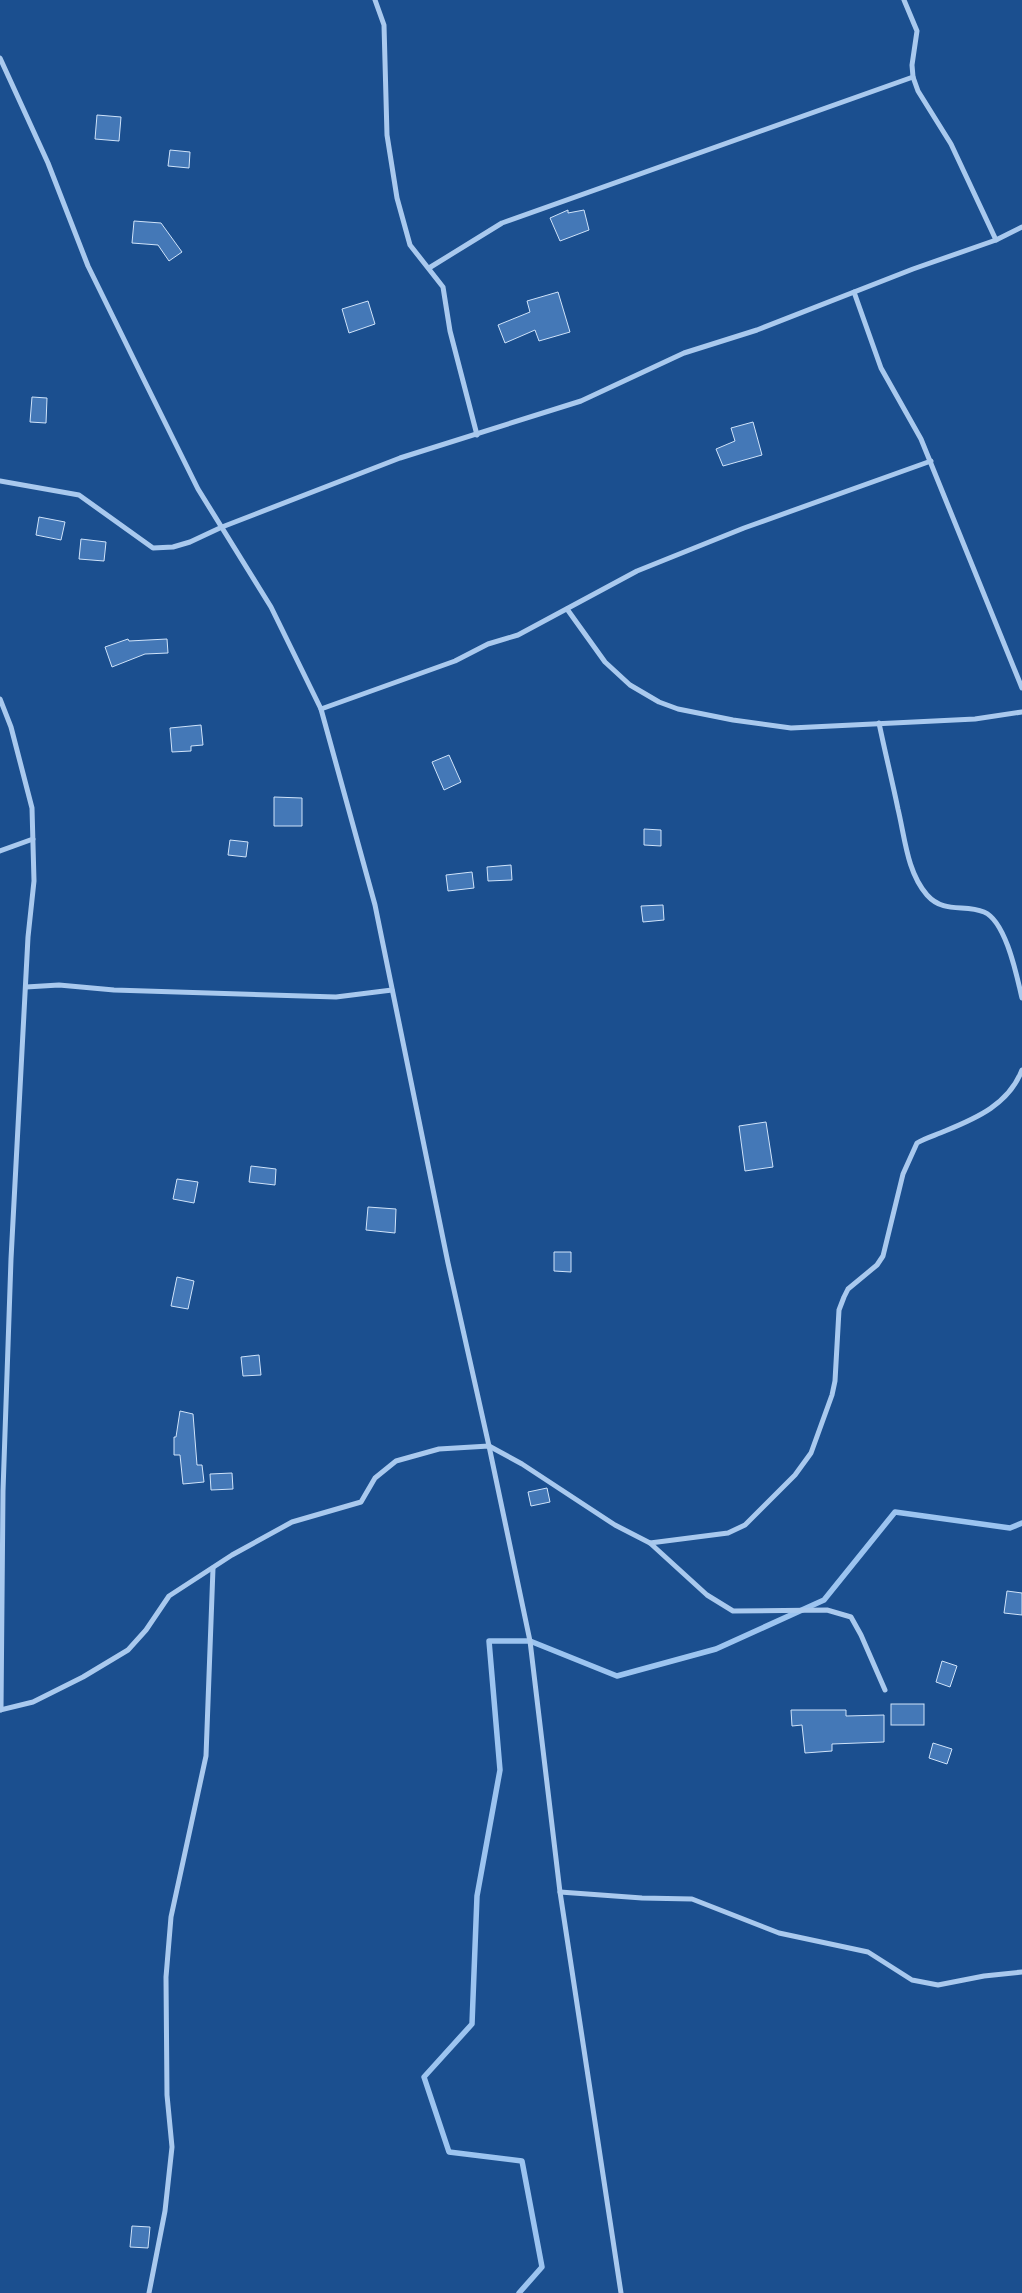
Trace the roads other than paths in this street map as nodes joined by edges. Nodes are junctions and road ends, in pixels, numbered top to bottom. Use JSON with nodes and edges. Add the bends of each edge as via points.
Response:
{"nodes":[{"id":1,"x":375,"y":0,"type":"edge"},
{"id":2,"x":904,"y":0,"type":"edge"},
{"id":3,"x":0,"y":58,"type":"edge"},
{"id":4,"x":914,"y":77,"type":"junction"},
{"id":5,"x":1022,"y":227,"type":"edge"},
{"id":6,"x":996,"y":240,"type":"junction"},
{"id":7,"x":429,"y":268,"type":"junction"},
{"id":8,"x":854,"y":292,"type":"junction"},
{"id":9,"x":477,"y":434,"type":"junction"},
{"id":10,"x":930,"y":462,"type":"junction"},
{"id":11,"x":0,"y":481,"type":"edge"},
{"id":12,"x":222,"y":527,"type":"junction"},
{"id":13,"x":567,"y":609,"type":"junction"},
{"id":14,"x":1022,"y":688,"type":"edge"},
{"id":15,"x":0,"y":699,"type":"edge"},
{"id":16,"x":321,"y":709,"type":"junction"},
{"id":17,"x":1022,"y":712,"type":"edge"},
{"id":18,"x":879,"y":723,"type":"junction"},
{"id":19,"x":33,"y":839,"type":"junction"},
{"id":20,"x":0,"y":851,"type":"edge"},
{"id":21,"x":26,"y":987,"type":"junction"},
{"id":22,"x":392,"y":990,"type":"junction"},
{"id":23,"x":1022,"y":998,"type":"edge"},
{"id":24,"x":1022,"y":1070,"type":"edge"},
{"id":25,"x":490,"y":1446,"type":"junction"},
{"id":26,"x":650,"y":1543,"type":"junction"},
{"id":27,"x":213,"y":1568,"type":"junction"},
{"id":28,"x":886,"y":1690,"type":"dead end"},
{"id":29,"x":0,"y":1710,"type":"edge"},
{"id":30,"x":560,"y":1892,"type":"junction"},
{"id":31,"x":1022,"y":1972,"type":"edge"},
{"id":32,"x":149,"y":2293,"type":"edge"},
{"id":33,"x":621,"y":2293,"type":"edge"}],
"edges":[{"from":1,"to":7,"type":"street","via":[[384,25],[387,135],[397,198],[410,245]]},
{"from":2,"to":4,"type":"street","via":[[917,31],[912,65]]},
{"from":3,"to":12,"type":"street","via":[[48,163],[88,266],[198,489]]},
{"from":4,"to":6,"type":"street","via":[[918,91],[951,144]]},
{"from":4,"to":7,"type":"street","via":[[502,223]]},
{"from":5,"to":6,"type":"street"},
{"from":6,"to":8,"type":"street"},
{"from":7,"to":9,"type":"street","via":[[443,287],[450,331]]},
{"from":8,"to":9,"type":"street","via":[[757,330],[684,353],[581,402]]},
{"from":8,"to":10,"type":"street","via":[[880,368],[921,439]]},
{"from":9,"to":12,"type":"street","via":[[400,458]]},
{"from":10,"to":13,"type":"street","via":[[744,528],[637,571]]},
{"from":10,"to":14,"type":"street"},
{"from":11,"to":12,"type":"street","via":[[79,495],[153,548],[190,542]]},
{"from":12,"to":16,"type":"street","via":[[271,607]]},
{"from":13,"to":16,"type":"street","via":[[518,635],[488,644],[455,661]]},
{"from":13,"to":18,"type":"street","via":[[605,662],[630,685],[678,709],[791,728]]},
{"from":15,"to":19,"type":"street","via":[[11,727],[32,808]]},
{"from":16,"to":22,"type":"street","via":[[375,905]]},
{"from":17,"to":18,"type":"street","via":[[975,719]]},
{"from":18,"to":23,"type":"street","via":[[912,869],[927,895],[938,905],[984,912],[993,919],[1003,934]]},
{"from":19,"to":20,"type":"street"},
{"from":19,"to":21,"type":"street","via":[[34,882]]},
{"from":21,"to":22,"type":"street","via":[[336,997]]},
{"from":21,"to":29,"type":"street","via":[[11,1259]]},
{"from":22,"to":25,"type":"street","via":[[448,1263]]},
{"from":24,"to":26,"type":"street","via":[[1017,1082],[984,1115],[917,1143],[903,1174],[883,1256],[848,1289],[839,1310],[832,1395],[811,1453],[795,1475],[745,1525],[728,1533]]},
{"from":25,"to":26,"type":"street","via":[[615,1525]]},
{"from":25,"to":27,"type":"street","via":[[439,1449],[396,1461],[375,1478],[361,1502],[292,1522]]},
{"from":25,"to":30,"type":"street","via":[[530,1641]]},
{"from":26,"to":28,"type":"street","via":[[707,1595],[733,1611],[827,1610],[851,1617]]},
{"from":27,"to":29,"type":"street","via":[[169,1596],[128,1650],[33,1702]]},
{"from":27,"to":32,"type":"street","via":[[206,1756],[171,1917],[166,1977],[167,2094],[172,2147],[166,2210]]},
{"from":30,"to":31,"type":"street","via":[[692,1899],[779,1933],[868,1952],[912,1980],[938,1985]]},
{"from":30,"to":33,"type":"street"}]}
